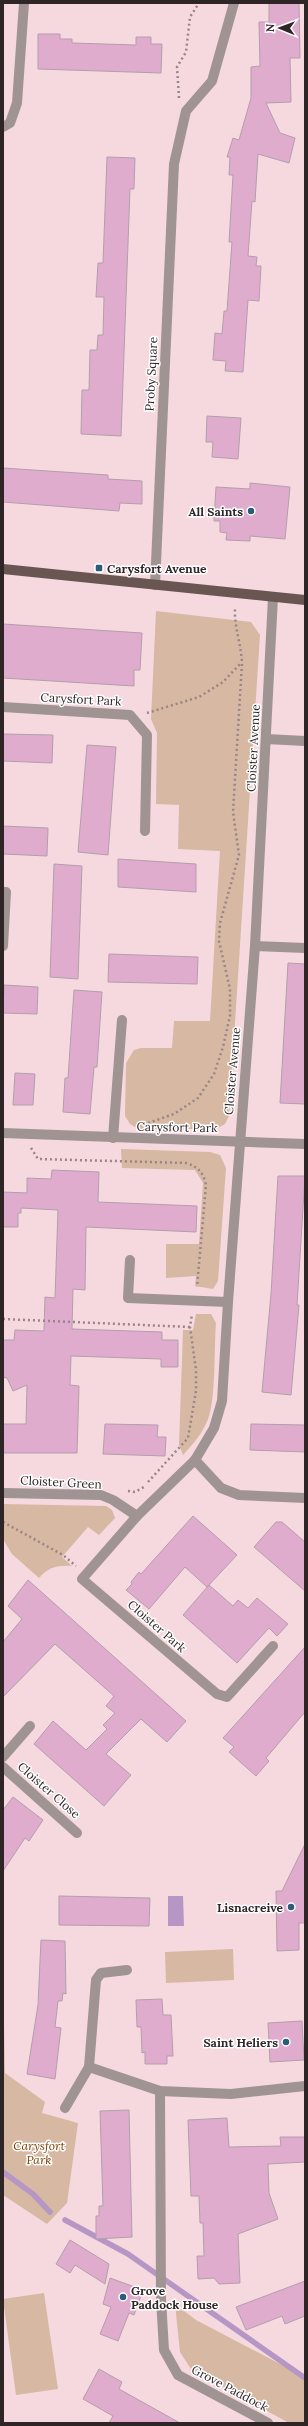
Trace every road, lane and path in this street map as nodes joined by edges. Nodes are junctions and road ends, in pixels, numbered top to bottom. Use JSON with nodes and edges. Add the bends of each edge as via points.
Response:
{"nodes":[{"id":1,"x":24,"y":3,"type":"edge"},
{"id":2,"x":199,"y":3,"type":"edge"},
{"id":3,"x":234,"y":3,"type":"edge"},
{"id":4,"x":186,"y":111,"type":"junction"},
{"id":5,"x":3,"y":127,"type":"edge"},
{"id":6,"x":3,"y":569,"type":"edge"},
{"id":7,"x":155,"y":585,"type":"junction"},
{"id":8,"x":273,"y":597,"type":"junction"},
{"id":9,"x":305,"y":600,"type":"edge"},
{"id":10,"x":235,"y":608,"type":"dead end"},
{"id":11,"x":242,"y":663,"type":"junction"},
{"id":12,"x":3,"y":707,"type":"edge"},
{"id":13,"x":136,"y":722,"type":"junction"},
{"id":14,"x":266,"y":739,"type":"junction"},
{"id":15,"x":305,"y":742,"type":"edge"},
{"id":16,"x":145,"y":832,"type":"dead end"},
{"id":17,"x":3,"y":892,"type":"edge"},
{"id":18,"x":3,"y":946,"type":"edge"},
{"id":19,"x":256,"y":946,"type":"junction"},
{"id":20,"x":305,"y":948,"type":"edge"},
{"id":21,"x":122,"y":1020,"type":"dead end"},
{"id":22,"x":142,"y":1124,"type":"dead end"},
{"id":23,"x":3,"y":1133,"type":"edge"},
{"id":24,"x":114,"y":1138,"type":"junction"},
{"id":25,"x":239,"y":1141,"type":"junction"},
{"id":26,"x":305,"y":1144,"type":"edge"},
{"id":27,"x":130,"y":1260,"type":"dead end"},
{"id":28,"x":228,"y":1302,"type":"junction"},
{"id":29,"x":3,"y":1319,"type":"edge"},
{"id":30,"x":190,"y":1327,"type":"dead end"},
{"id":31,"x":195,"y":1460,"type":"junction"},
{"id":32,"x":3,"y":1493,"type":"edge"},
{"id":33,"x":305,"y":1498,"type":"edge"},
{"id":34,"x":136,"y":1516,"type":"junction"},
{"id":35,"x":3,"y":1522,"type":"edge"},
{"id":36,"x":86,"y":1573,"type":"junction"},
{"id":37,"x":273,"y":1646,"type":"dead end"},
{"id":38,"x":30,"y":1726,"type":"dead end"},
{"id":39,"x":3,"y":1757,"type":"edge"},
{"id":40,"x":3,"y":1768,"type":"edge"},
{"id":41,"x":77,"y":1833,"type":"dead end"},
{"id":42,"x":127,"y":1970,"type":"dead end"},
{"id":43,"x":89,"y":2068,"type":"junction"},
{"id":44,"x":305,"y":2086,"type":"edge"},
{"id":45,"x":160,"y":2091,"type":"junction"},
{"id":46,"x":65,"y":2108,"type":"dead end"},
{"id":47,"x":268,"y":2423,"type":"edge"}],
"edges":[{"from":1,"to":5,"type":"street","via":[[17,103],[10,123]]},
{"from":2,"to":4,"type":"path","via":[[190,17],[186,52],[177,67],[179,98]]},
{"from":3,"to":4,"type":"street","via":[[212,81]]},
{"from":4,"to":7,"type":"street","name":"Proby Square","via":[[174,164]]},
{"from":6,"to":7,"type":"main road"},
{"from":7,"to":8,"type":"main road"},
{"from":8,"to":9,"type":"main road"},
{"from":8,"to":14,"type":"street","name":"Cloister Avenue"},
{"from":10,"to":11,"type":"path","via":[[234,623],[241,644]]},
{"from":11,"to":13,"type":"path","via":[[223,682],[199,697],[150,712]]},
{"from":11,"to":22,"type":"path","via":[[233,812],[239,855],[220,923],[219,941],[230,989],[228,1024],[214,1074],[198,1098],[174,1114]]},
{"from":12,"to":13,"type":"street","name":"Carysfort Park","via":[[130,715]]},
{"from":13,"to":16,"type":"street","via":[[147,735]]},
{"from":14,"to":15,"type":"street"},
{"from":14,"to":19,"type":"street","name":"Cloister Avenue"},
{"from":17,"to":18,"type":"street","via":[[6,892]]},
{"from":19,"to":20,"type":"street"},
{"from":19,"to":25,"type":"street","name":"Cloister Avenue"},
{"from":21,"to":24,"type":"street"},
{"from":23,"to":24,"type":"street","name":"Carysfort Park"},
{"from":24,"to":25,"type":"street","name":"Carysfort Park"},
{"from":25,"to":26,"type":"street","name":"Carysfort Park"},
{"from":25,"to":28,"type":"street","name":"Cloister Avenue"},
{"from":27,"to":28,"type":"street","via":[[128,1298]]},
{"from":28,"to":31,"type":"street","name":"Cloister Avenue","via":[[222,1402],[214,1428]]},
{"from":29,"to":30,"type":"path"},
{"from":31,"to":33,"type":"street","via":[[221,1488],[239,1495]]},
{"from":31,"to":34,"type":"street","name":"Cloister Avenue"},
{"from":32,"to":34,"type":"street","name":"Cloister Green","via":[[101,1495]]},
{"from":34,"to":36,"type":"street"},
{"from":35,"to":36,"type":"path","via":[[63,1556]]},
{"from":36,"to":37,"type":"street","name":"Cloister Park","via":[[82,1578],[217,1694],[227,1697]]},
{"from":38,"to":39,"type":"street","name":"Cloister Close"},
{"from":40,"to":41,"type":"street","name":"Cloister Close"},
{"from":42,"to":43,"type":"street","via":[[101,1973],[96,1980]]},
{"from":43,"to":45,"type":"street"},
{"from":43,"to":46,"type":"street"},
{"from":44,"to":45,"type":"street","via":[[231,2094]]},
{"from":45,"to":47,"type":"street","name":"Grove Paddock","via":[[161,2299],[164,2350],[178,2375]]}]}
